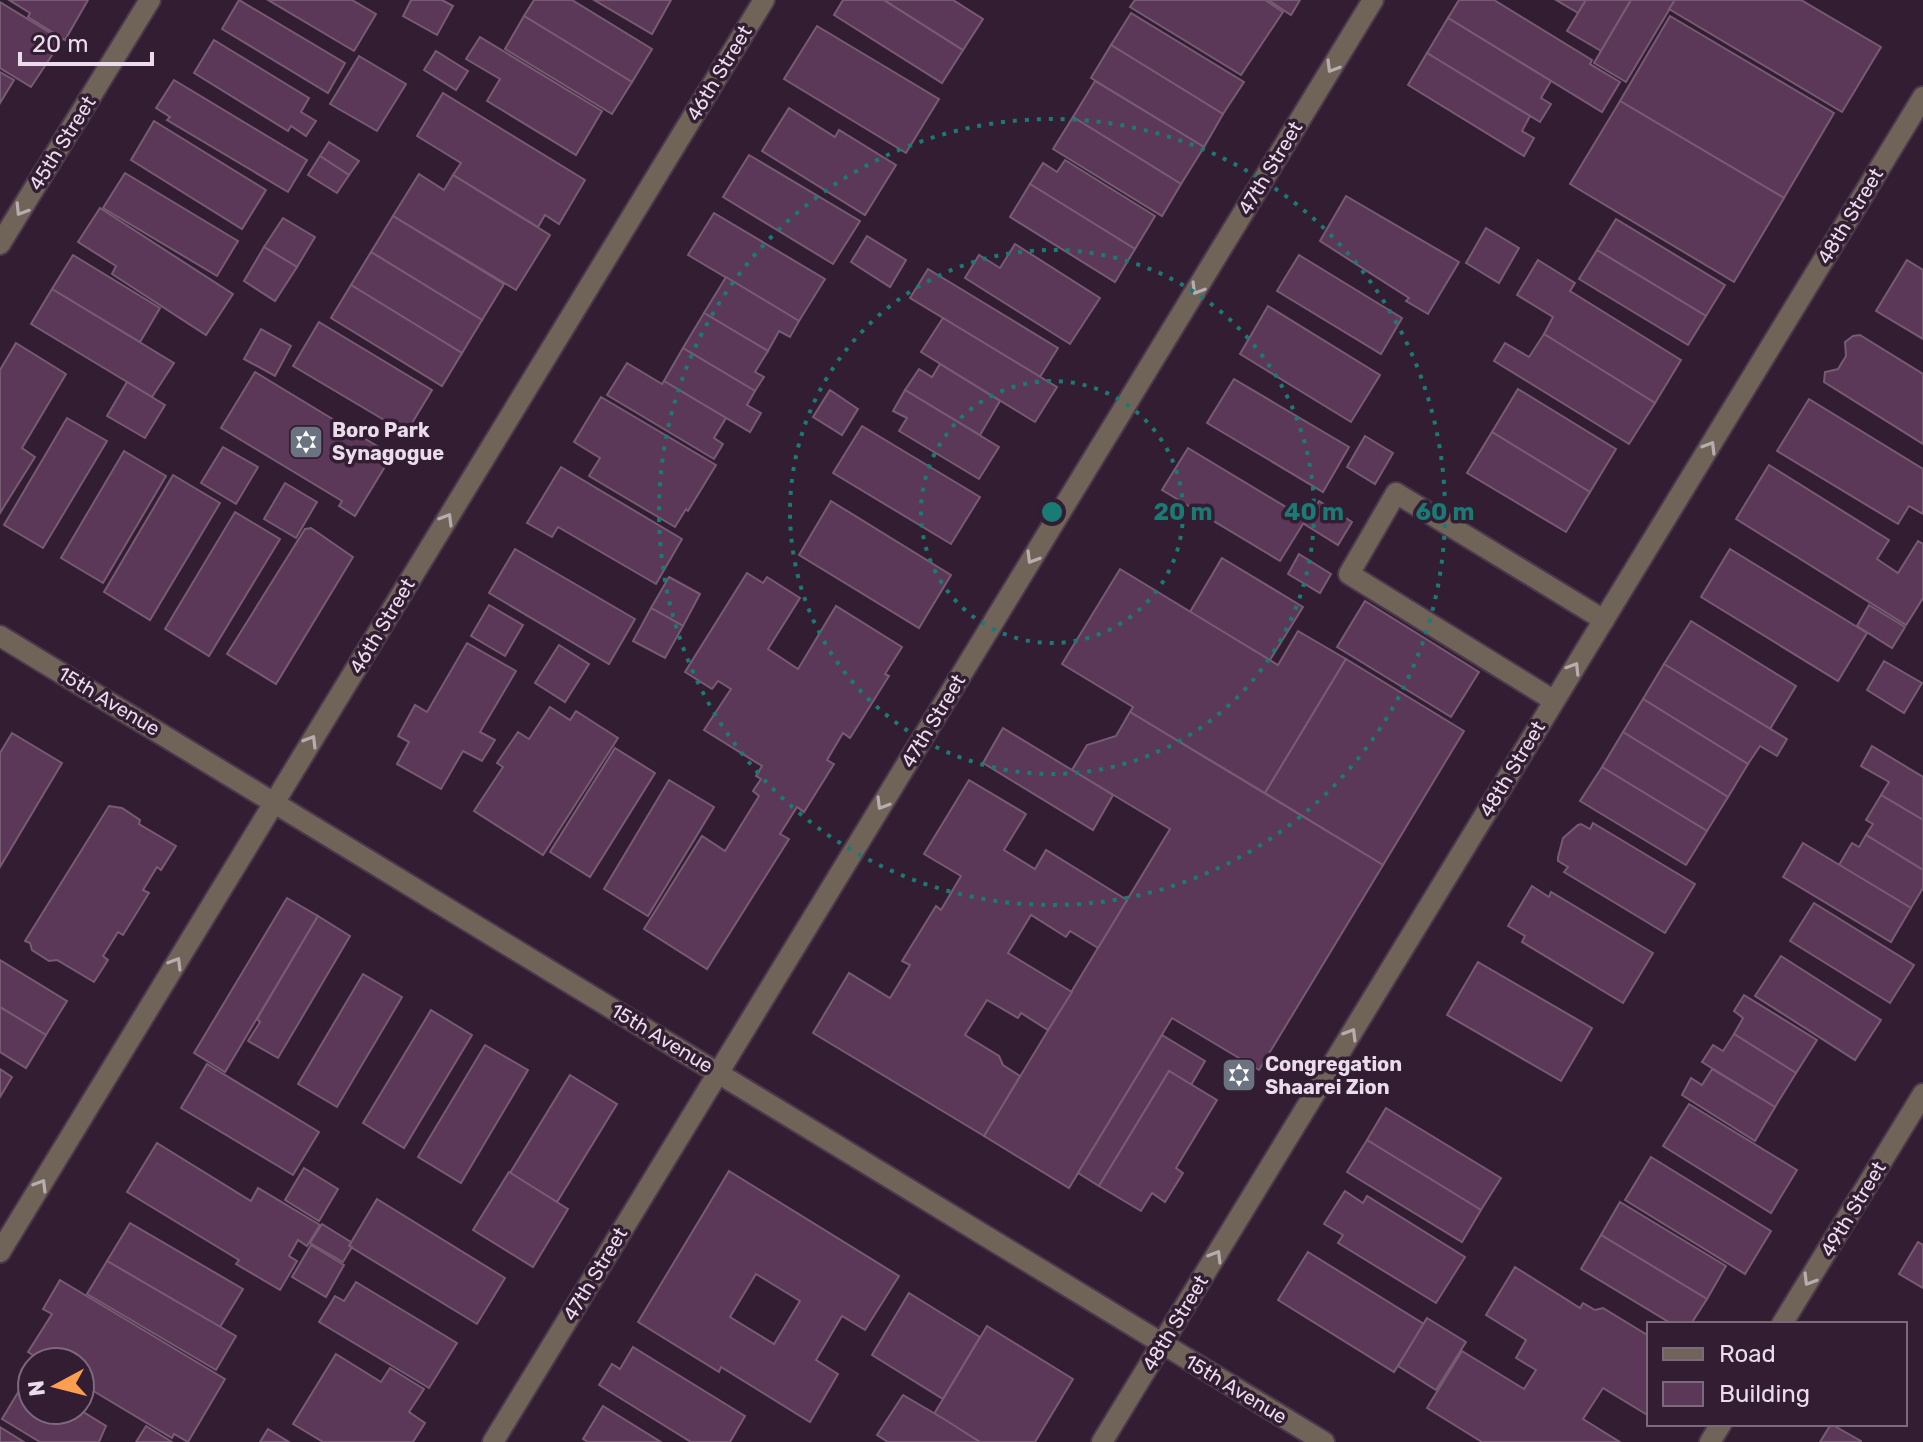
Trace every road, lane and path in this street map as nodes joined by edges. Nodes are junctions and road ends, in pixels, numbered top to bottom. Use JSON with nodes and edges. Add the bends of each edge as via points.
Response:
{"nodes":[{"id":1,"x":150,"y":0,"type":"edge"},
{"id":2,"x":764,"y":0,"type":"edge"},
{"id":3,"x":1373,"y":0,"type":"edge"},
{"id":4,"x":1923,"y":97,"type":"edge"},
{"id":5,"x":0,"y":244,"type":"edge"},
{"id":6,"x":1604,"y":620,"type":"junction"},
{"id":7,"x":0,"y":636,"type":"edge"},
{"id":8,"x":1553,"y":700,"type":"junction"},
{"id":9,"x":274,"y":801,"type":"junction"},
{"id":10,"x":718,"y":1072,"type":"junction"},
{"id":11,"x":1923,"y":1094,"type":"edge"},
{"id":12,"x":0,"y":1252,"type":"edge"},
{"id":13,"x":1783,"y":1322,"type":"edge"},
{"id":14,"x":1162,"y":1344,"type":"junction"},
{"id":15,"x":493,"y":1442,"type":"edge"},
{"id":16,"x":1102,"y":1442,"type":"edge"},
{"id":17,"x":1324,"y":1442,"type":"edge"}],
"edges":[{"from":1,"to":5,"type":"street","name":"45th Street","one_way":true},
{"from":9,"to":2,"type":"street","name":"46th Street","one_way":true},
{"from":3,"to":10,"type":"street","name":"47th Street","one_way":true},
{"from":6,"to":4,"type":"street","name":"48th Street","one_way":true},
{"from":8,"to":6,"type":"street","name":"48th Street","one_way":true},
{"from":6,"to":8,"type":"street","via":[[1396,493],[1349,574]]},
{"from":7,"to":9,"type":"street","name":"15th Avenue"},
{"from":14,"to":8,"type":"street","name":"48th Street","one_way":true},
{"from":9,"to":10,"type":"street","name":"15th Avenue"},
{"from":12,"to":9,"type":"street","name":"46th Street","one_way":true},
{"from":10,"to":14,"type":"street","name":"15th Avenue"},
{"from":10,"to":15,"type":"street","name":"47th Street"},
{"from":11,"to":13,"type":"street","name":"49th Street","one_way":true},
{"from":14,"to":16,"type":"street","name":"48th Street"},
{"from":14,"to":17,"type":"street","name":"15th Avenue"}]}
